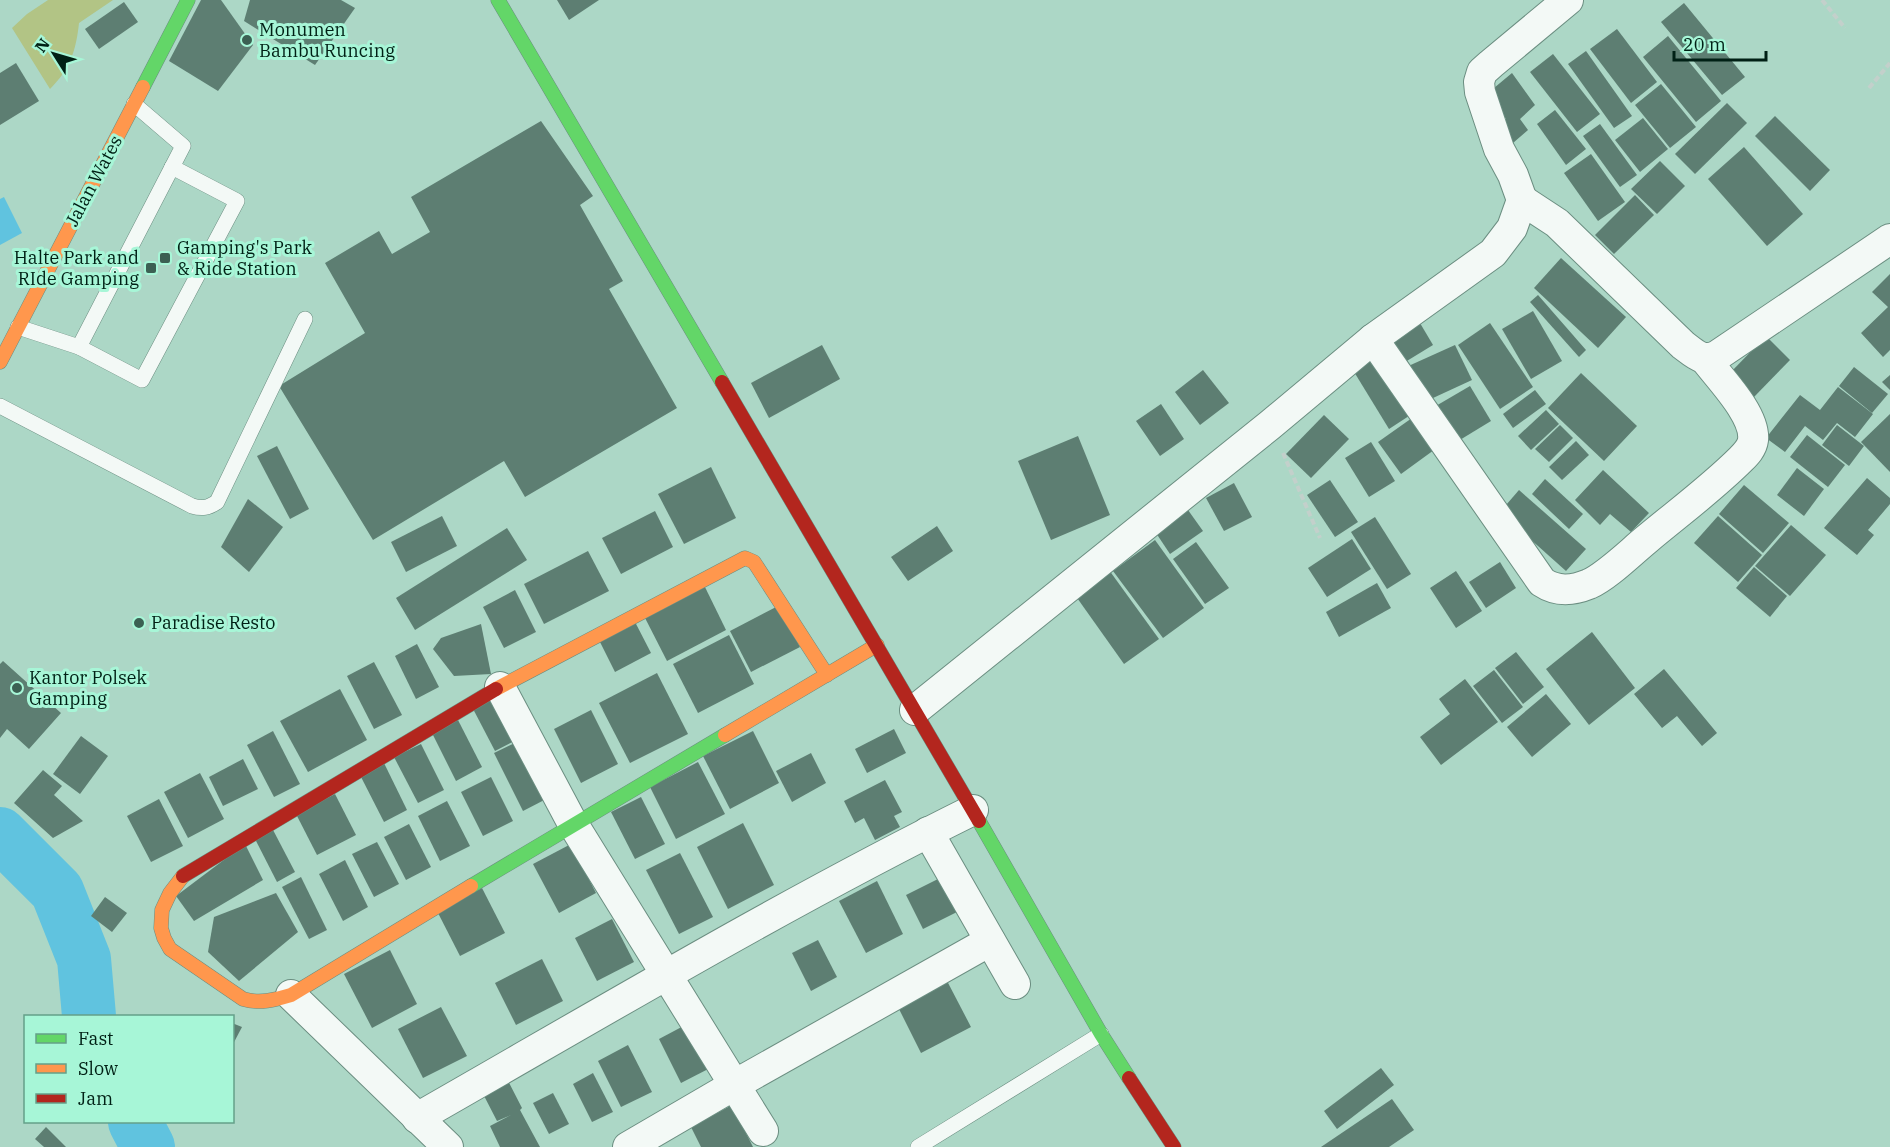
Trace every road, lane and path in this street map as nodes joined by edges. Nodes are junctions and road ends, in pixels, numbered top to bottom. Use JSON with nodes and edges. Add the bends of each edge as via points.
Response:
{"nodes":[{"id":1,"x":188,"y":0,"type":"edge"},
{"id":2,"x":498,"y":0,"type":"edge"},
{"id":3,"x":1568,"y":0,"type":"edge"},
{"id":4,"x":1822,"y":0,"type":"edge"},
{"id":5,"x":1845,"y":28,"type":"dead end"},
{"id":6,"x":1890,"y":63,"type":"edge"},
{"id":7,"x":1869,"y":88,"type":"dead end"},
{"id":8,"x":134,"y":104,"type":"junction"},
{"id":9,"x":172,"y":167,"type":"junction"},
{"id":10,"x":1522,"y":201,"type":"junction"},
{"id":11,"x":1890,"y":239,"type":"edge"},
{"id":12,"x":305,"y":319,"type":"dead end"},
{"id":13,"x":18,"y":327,"type":"junction"},
{"id":14,"x":1373,"y":339,"type":"junction"},
{"id":15,"x":79,"y":347,"type":"junction"},
{"id":16,"x":1705,"y":359,"type":"junction"},
{"id":17,"x":0,"y":362,"type":"edge"},
{"id":18,"x":0,"y":406,"type":"edge"},
{"id":19,"x":1270,"y":425,"type":"junction"},
{"id":20,"x":1320,"y":538,"type":"dead end"},
{"id":21,"x":877,"y":645,"type":"junction"},
{"id":22,"x":827,"y":675,"type":"junction"},
{"id":23,"x":500,"y":687,"type":"junction"},
{"id":24,"x":915,"y":710,"type":"junction"},
{"id":25,"x":973,"y":810,"type":"junction"},
{"id":26,"x":573,"y":824,"type":"junction"},
{"id":27,"x":928,"y":832,"type":"junction"},
{"id":28,"x":990,"y":941,"type":"junction"},
{"id":29,"x":668,"y":974,"type":"junction"},
{"id":30,"x":1015,"y":984,"type":"dead end"},
{"id":31,"x":291,"y":995,"type":"junction"},
{"id":32,"x":1101,"y":1034,"type":"junction"},
{"id":33,"x":736,"y":1084,"type":"junction"},
{"id":34,"x":417,"y":1118,"type":"junction"},
{"id":35,"x":763,"y":1131,"type":"dead end"},
{"id":36,"x":448,"y":1147,"type":"edge"},
{"id":37,"x":628,"y":1147,"type":"edge"},
{"id":38,"x":918,"y":1147,"type":"edge"},
{"id":39,"x":1174,"y":1147,"type":"edge"}],
"edges":[{"from":1,"to":8,"type":"main road","name":"Jalan Wates"},
{"from":2,"to":21,"type":"main road"},
{"from":3,"to":10,"type":"street","via":[[1482,72],[1479,82],[1499,149]]},
{"from":4,"to":5,"type":"path"},
{"from":6,"to":7,"type":"path"},
{"from":8,"to":9,"type":"lane","via":[[183,147]]},
{"from":8,"to":13,"type":"main road","name":"Jalan Wates"},
{"from":9,"to":15,"type":"lane"},
{"from":9,"to":15,"type":"lane","via":[[237,201],[142,380]]},
{"from":10,"to":14,"type":"street","via":[[1512,228],[1493,253]]},
{"from":10,"to":16,"type":"street","via":[[1557,223],[1683,345]]},
{"from":11,"to":16,"type":"street","via":[[1718,355]]},
{"from":12,"to":18,"type":"lane","via":[[217,502],[210,507],[192,506]]},
{"from":13,"to":15,"type":"lane"},
{"from":13,"to":17,"type":"main road","name":"Jalan Wates"},
{"from":14,"to":16,"type":"street","via":[[1542,582],[1562,590],[1591,583],[1702,493],[1751,447],[1752,428],[1747,414]]},
{"from":14,"to":19,"type":"street"},
{"from":19,"to":20,"type":"path"},
{"from":19,"to":24,"type":"street"},
{"from":21,"to":22,"type":"main road"},
{"from":21,"to":24,"type":"main road"},
{"from":22,"to":23,"type":"main road","via":[[754,562],[745,558]]},
{"from":22,"to":26,"type":"main road"},
{"from":23,"to":26,"type":"street"},
{"from":23,"to":31,"type":"main road","via":[[183,876],[167,896],[160,918],[162,936],[170,949],[243,999],[271,1002]]},
{"from":24,"to":25,"type":"main road"},
{"from":25,"to":27,"type":"street"},
{"from":25,"to":32,"type":"main road"},
{"from":26,"to":29,"type":"street"},
{"from":26,"to":31,"type":"main road"},
{"from":27,"to":28,"type":"street"},
{"from":27,"to":29,"type":"street"},
{"from":28,"to":30,"type":"street"},
{"from":28,"to":33,"type":"street"},
{"from":29,"to":33,"type":"street"},
{"from":29,"to":34,"type":"street"},
{"from":31,"to":34,"type":"street"},
{"from":32,"to":38,"type":"lane"},
{"from":32,"to":39,"type":"main road"},
{"from":33,"to":35,"type":"street"},
{"from":33,"to":37,"type":"street"},
{"from":34,"to":36,"type":"street"}]}
